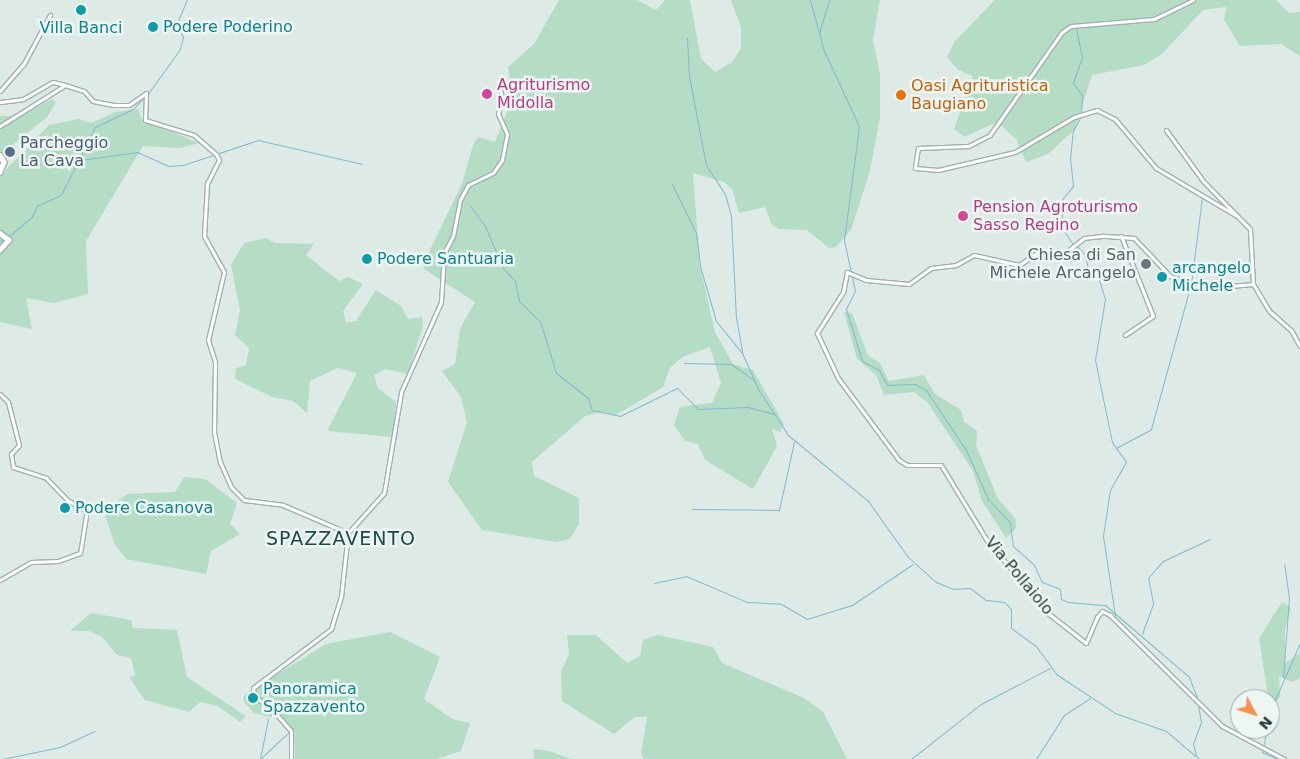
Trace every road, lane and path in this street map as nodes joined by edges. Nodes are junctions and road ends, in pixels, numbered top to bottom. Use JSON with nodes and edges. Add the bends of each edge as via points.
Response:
{"nodes":[{"id":1,"x":1194,"y":0,"type":"edge"},
{"id":2,"x":50,"y":15,"type":"dead end"},
{"id":3,"x":499,"y":84,"type":"dead end"},
{"id":4,"x":65,"y":85,"type":"junction"},
{"id":5,"x":0,"y":91,"type":"edge"},
{"id":6,"x":0,"y":102,"type":"edge"},
{"id":7,"x":0,"y":126,"type":"edge"},
{"id":8,"x":1166,"y":130,"type":"dead end"},
{"id":9,"x":0,"y":155,"type":"edge"},
{"id":10,"x":0,"y":172,"type":"edge"},
{"id":11,"x":1237,"y":216,"type":"junction"},
{"id":12,"x":0,"y":233,"type":"edge"},
{"id":13,"x":1121,"y":236,"type":"junction"},
{"id":14,"x":0,"y":250,"type":"edge"},
{"id":15,"x":1253,"y":284,"type":"junction"},
{"id":16,"x":1125,"y":335,"type":"dead end"},
{"id":17,"x":1300,"y":346,"type":"edge"},
{"id":18,"x":0,"y":394,"type":"edge"},
{"id":19,"x":350,"y":533,"type":"junction"},
{"id":20,"x":0,"y":580,"type":"edge"},
{"id":21,"x":291,"y":759,"type":"edge"},
{"id":22,"x":1284,"y":759,"type":"edge"}],
"edges":[{"from":1,"to":11,"type":"street","via":[[1154,18],[1071,26],[1062,32],[990,136],[968,146],[918,148],[915,168],[938,170],[1015,152],[1074,117],[1097,110],[1115,118],[1156,168]]},
{"from":2,"to":5,"type":"street","via":[[23,65]]},
{"from":3,"to":19,"type":"street","via":[[502,98],[498,114],[507,134],[502,160],[493,173],[468,185],[460,200],[453,236],[444,253],[441,302],[401,392],[384,493]]},
{"from":4,"to":6,"type":"street","via":[[53,82],[24,99]]},
{"from":4,"to":7,"type":"street"},
{"from":4,"to":19,"type":"street","via":[[84,91],[93,101],[114,105],[129,104],[146,93],[147,120],[194,135],[218,157],[207,184],[204,236],[224,272],[208,340],[215,362],[215,441],[230,488],[244,500],[283,506]]},
{"from":8,"to":11,"type":"street"},
{"from":9,"to":10,"type":"street","via":[[4,162]]},
{"from":11,"to":15,"type":"street","via":[[1252,234]]},
{"from":12,"to":14,"type":"street","via":[[8,237]]},
{"from":13,"to":15,"type":"street","via":[[1144,245],[1170,276],[1199,285]]},
{"from":13,"to":16,"type":"street","via":[[1153,316]]},
{"from":13,"to":22,"type":"street","name":"Via Pollaiolo","via":[[1084,238],[1066,252],[1035,254],[1019,265],[974,255],[956,264],[931,268],[917,283],[866,280],[848,272],[843,292],[818,328],[818,337],[838,378],[900,460],[907,465],[941,465],[986,539],[1049,614],[1086,643],[1096,617],[1102,611],[1110,615],[1222,726]]},
{"from":15,"to":17,"type":"street","via":[[1269,310],[1291,330]]},
{"from":18,"to":20,"type":"street","via":[[8,402],[19,445],[11,454],[13,467],[46,478],[67,500],[86,510],[80,553],[58,561],[30,562]]},
{"from":19,"to":21,"type":"street","via":[[341,597],[331,629],[253,688],[254,696],[271,708],[291,731]]}]}
